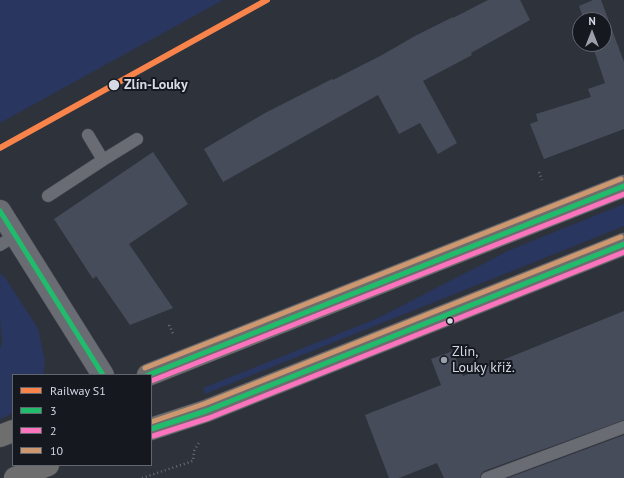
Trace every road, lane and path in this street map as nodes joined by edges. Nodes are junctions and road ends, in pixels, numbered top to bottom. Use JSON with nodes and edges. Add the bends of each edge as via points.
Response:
{"nodes":[{"id":1,"x":88,"y":135,"type":"dead end"},
{"id":2,"x":137,"y":139,"type":"dead end"},
{"id":3,"x":103,"y":160,"type":"junction"},
{"id":4,"x":539,"y":172,"type":"dead end"},
{"id":5,"x":542,"y":180,"type":"dead end"},
{"id":6,"x":624,"y":186,"type":"edge"},
{"id":7,"x":48,"y":196,"type":"dead end"},
{"id":8,"x":0,"y":211,"type":"edge"},
{"id":9,"x":8,"y":240,"type":"edge"},
{"id":10,"x":624,"y":244,"type":"edge"},
{"id":11,"x":102,"y":374,"type":"edge"},
{"id":12,"x":151,"y":374,"type":"edge"},
{"id":13,"x":624,"y":427,"type":"edge"},
{"id":14,"x":152,"y":429,"type":"edge"},
{"id":15,"x":12,"y":431,"type":"edge"},
{"id":16,"x":0,"y":436,"type":"edge"},
{"id":17,"x":202,"y":438,"type":"dead end"},
{"id":18,"x":45,"y":466,"type":"edge"},
{"id":19,"x":15,"y":478,"type":"edge"},
{"id":20,"x":142,"y":478,"type":"edge"},
{"id":21,"x":487,"y":478,"type":"edge"}],
"edges":[{"from":1,"to":3,"type":"lane"},
{"from":2,"to":3,"type":"lane"},
{"from":3,"to":7,"type":"lane"},
{"from":4,"to":5,"type":"path"},
{"from":6,"to":12,"type":"main road"},
{"from":8,"to":9,"type":"street"},
{"from":9,"to":11,"type":"street"},
{"from":10,"to":14,"type":"main road","via":[[206,411]]},
{"from":13,"to":21,"type":"lane"},
{"from":15,"to":16,"type":"main road"},
{"from":17,"to":20,"type":"path","via":[[194,451],[193,461]]},
{"from":18,"to":19,"type":"main road"}]}
